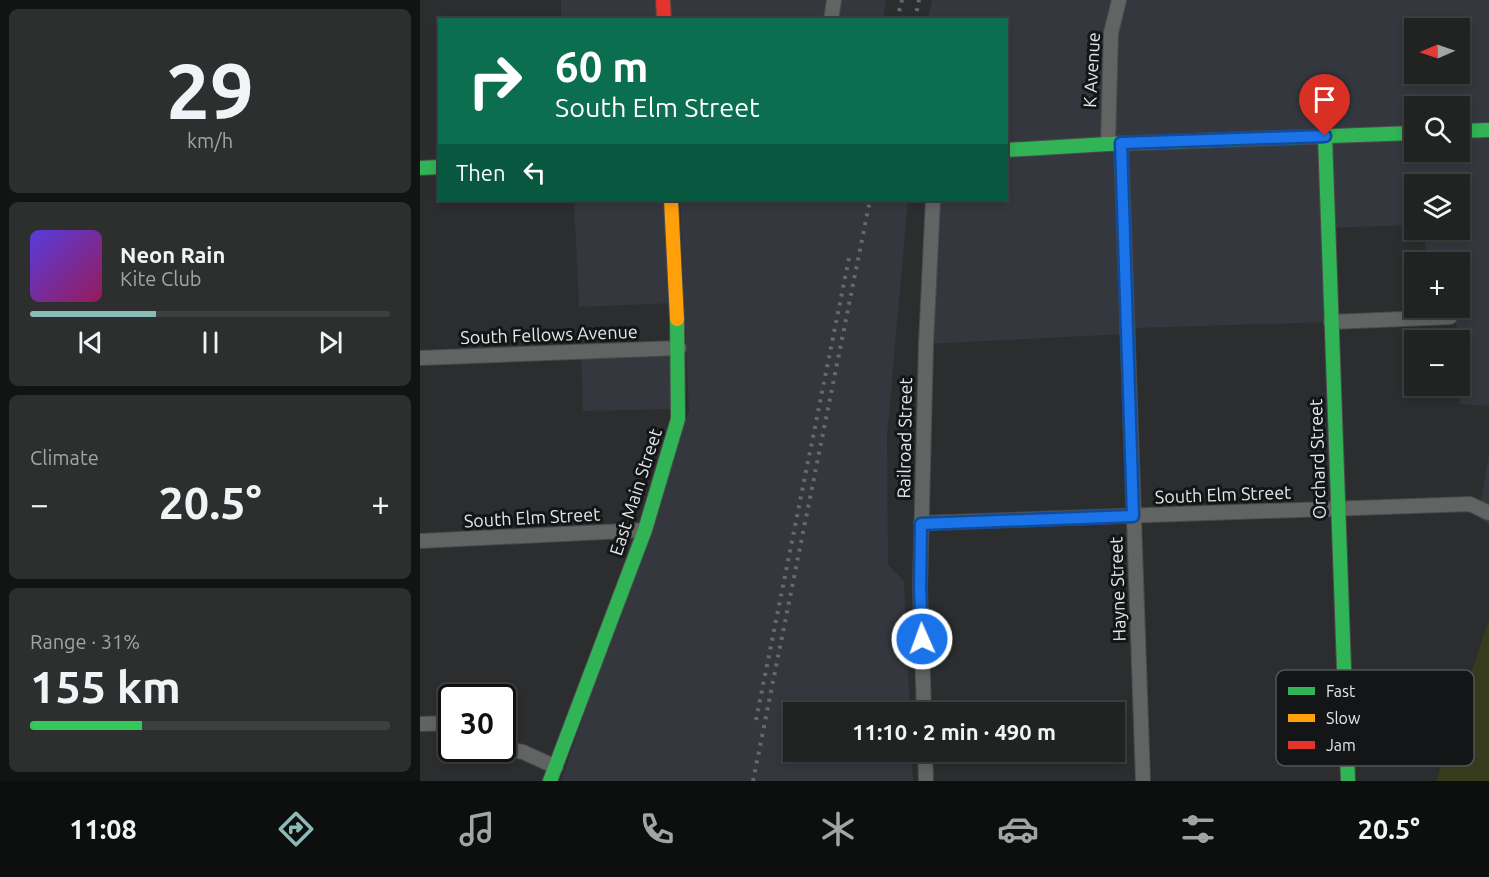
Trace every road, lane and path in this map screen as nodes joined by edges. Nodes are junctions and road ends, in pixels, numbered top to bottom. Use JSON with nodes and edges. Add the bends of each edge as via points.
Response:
{"nodes":[{"id":1,"x":663,"y":0,"type":"edge"},
{"id":2,"x":834,"y":0,"type":"edge"},
{"id":3,"x":1119,"y":0,"type":"edge"},
{"id":4,"x":663,"y":18,"type":"edge"},
{"id":5,"x":831,"y":18,"type":"edge"},
{"id":6,"x":1489,"y":130,"type":"edge"},
{"id":7,"x":1470,"y":131,"type":"edge"},
{"id":8,"x":1404,"y":133,"type":"edge"},
{"id":9,"x":1325,"y":136,"type":"junction"},
{"id":10,"x":1114,"y":143,"type":"junction"},
{"id":11,"x":1008,"y":150,"type":"edge"},
{"id":12,"x":438,"y":167,"type":"edge"},
{"id":13,"x":420,"y":168,"type":"edge"},
{"id":14,"x":671,"y":201,"type":"edge"},
{"id":15,"x":933,"y":201,"type":"edge"},
{"id":16,"x":1426,"y":318,"type":"edge"},
{"id":17,"x":1331,"y":322,"type":"junction"},
{"id":18,"x":679,"y":348,"type":"junction"},
{"id":19,"x":420,"y":358,"type":"edge"},
{"id":20,"x":1338,"y":509,"type":"junction"},
{"id":21,"x":1489,"y":513,"type":"edge"},
{"id":22,"x":1133,"y":516,"type":"junction"},
{"id":23,"x":921,"y":524,"type":"junction"},
{"id":24,"x":645,"y":530,"type":"junction"},
{"id":25,"x":420,"y":541,"type":"edge"},
{"id":26,"x":1344,"y":670,"type":"edge"},
{"id":27,"x":924,"y":702,"type":"edge"},
{"id":28,"x":438,"y":723,"type":"edge"},
{"id":29,"x":420,"y":724,"type":"edge"},
{"id":30,"x":516,"y":751,"type":"edge"},
{"id":31,"x":925,"y":762,"type":"edge"},
{"id":32,"x":1347,"y":766,"type":"edge"},
{"id":33,"x":556,"y":767,"type":"junction"},
{"id":34,"x":550,"y":781,"type":"edge"},
{"id":35,"x":926,"y":781,"type":"edge"},
{"id":36,"x":1143,"y":781,"type":"edge"},
{"id":37,"x":1348,"y":781,"type":"edge"}],
"edges":[{"from":1,"to":4,"type":"main road"},
{"from":2,"to":5,"type":"street"},
{"from":3,"to":10,"type":"street","name":"K Avenue","via":[[1111,33]]},
{"from":6,"to":7,"type":"main road"},
{"from":8,"to":9,"type":"main road"},
{"from":9,"to":10,"type":"main road"},
{"from":9,"to":17,"type":"main road","name":"Orchard Street"},
{"from":10,"to":11,"type":"main road"},
{"from":10,"to":22,"type":"street","name":"Hayne Street"},
{"from":12,"to":13,"type":"main road"},
{"from":14,"to":18,"type":"main road","name":"East Main Street"},
{"from":15,"to":23,"type":"street","name":"Railroad Street"},
{"from":16,"to":17,"type":"street"},
{"from":17,"to":20,"type":"main road","name":"Orchard Street"},
{"from":18,"to":19,"type":"street","name":"South Fellows Avenue"},
{"from":18,"to":24,"type":"main road","name":"East Main Street","via":[[678,419]]},
{"from":20,"to":21,"type":"street","name":"South Elm Street","via":[[1470,504]]},
{"from":20,"to":22,"type":"street","name":"South Elm Street"},
{"from":20,"to":26,"type":"main road","name":"Orchard Street"},
{"from":22,"to":23,"type":"street","name":"South Elm Street"},
{"from":22,"to":36,"type":"street","name":"Hayne Street"},
{"from":23,"to":27,"type":"street","name":"Railroad Street"},
{"from":24,"to":25,"type":"street","name":"South Elm Street"},
{"from":24,"to":33,"type":"main road","name":"East Main Street"},
{"from":28,"to":29,"type":"street"},
{"from":30,"to":33,"type":"street"},
{"from":31,"to":35,"type":"street"},
{"from":32,"to":37,"type":"main road","name":"Orchard Street"},
{"from":33,"to":34,"type":"main road","name":"East Main Street"}]}
